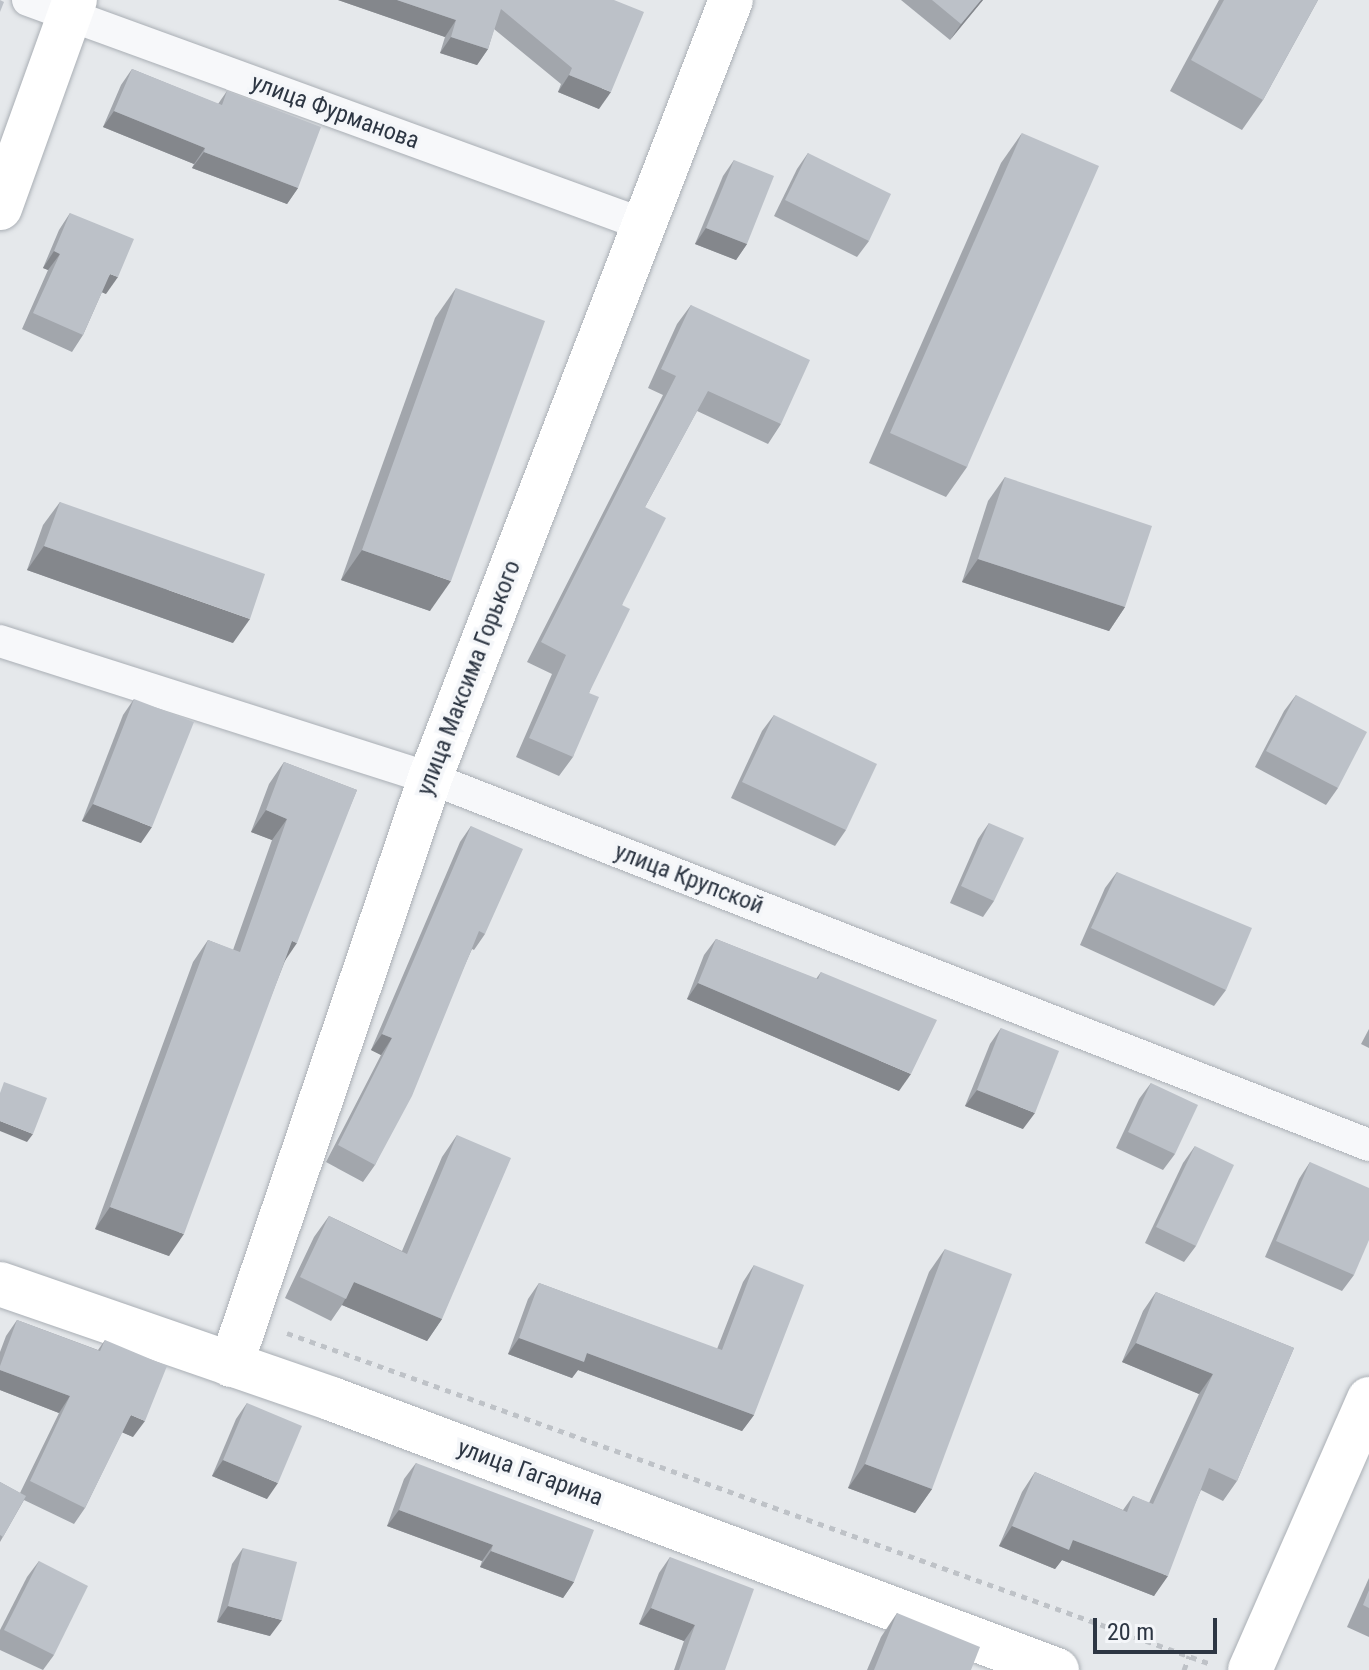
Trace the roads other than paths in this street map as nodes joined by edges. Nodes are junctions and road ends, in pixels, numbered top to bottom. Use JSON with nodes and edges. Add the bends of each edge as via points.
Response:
{"nodes":[{"id":1,"x":28,"y":0,"type":"edge"},
{"id":2,"x":731,"y":0,"type":"edge"},
{"id":3,"x":72,"y":7,"type":"edge"},
{"id":4,"x":0,"y":208,"type":"edge"},
{"id":5,"x":642,"y":224,"type":"junction"},
{"id":6,"x":0,"y":641,"type":"edge"},
{"id":7,"x":430,"y":778,"type":"junction"},
{"id":8,"x":1369,"y":1145,"type":"edge"},
{"id":9,"x":0,"y":1284,"type":"edge"},
{"id":10,"x":231,"y":1365,"type":"junction"},
{"id":11,"x":1369,"y":1399,"type":"edge"},
{"id":12,"x":1232,"y":1668,"type":"edge"},
{"id":13,"x":1057,"y":1670,"type":"edge"}],
"edges":[{"from":1,"to":3,"type":"street","name":"улица Фурманова"},
{"from":2,"to":5,"type":"street","name":"улица Максима Горького"},
{"from":3,"to":4,"type":"street"},
{"from":3,"to":5,"type":"street","name":"улица Фурманова"},
{"from":5,"to":7,"type":"street","name":"улица Максима Горького"},
{"from":6,"to":7,"type":"street","name":"улица Крупской"},
{"from":7,"to":8,"type":"street","name":"улица Крупской"},
{"from":7,"to":10,"type":"street","name":"улица Максима Горького"},
{"from":9,"to":10,"type":"street","name":"улица Гагарина"},
{"from":10,"to":13,"type":"street","name":"улица Гагарина"},
{"from":11,"to":12,"type":"street"}]}
